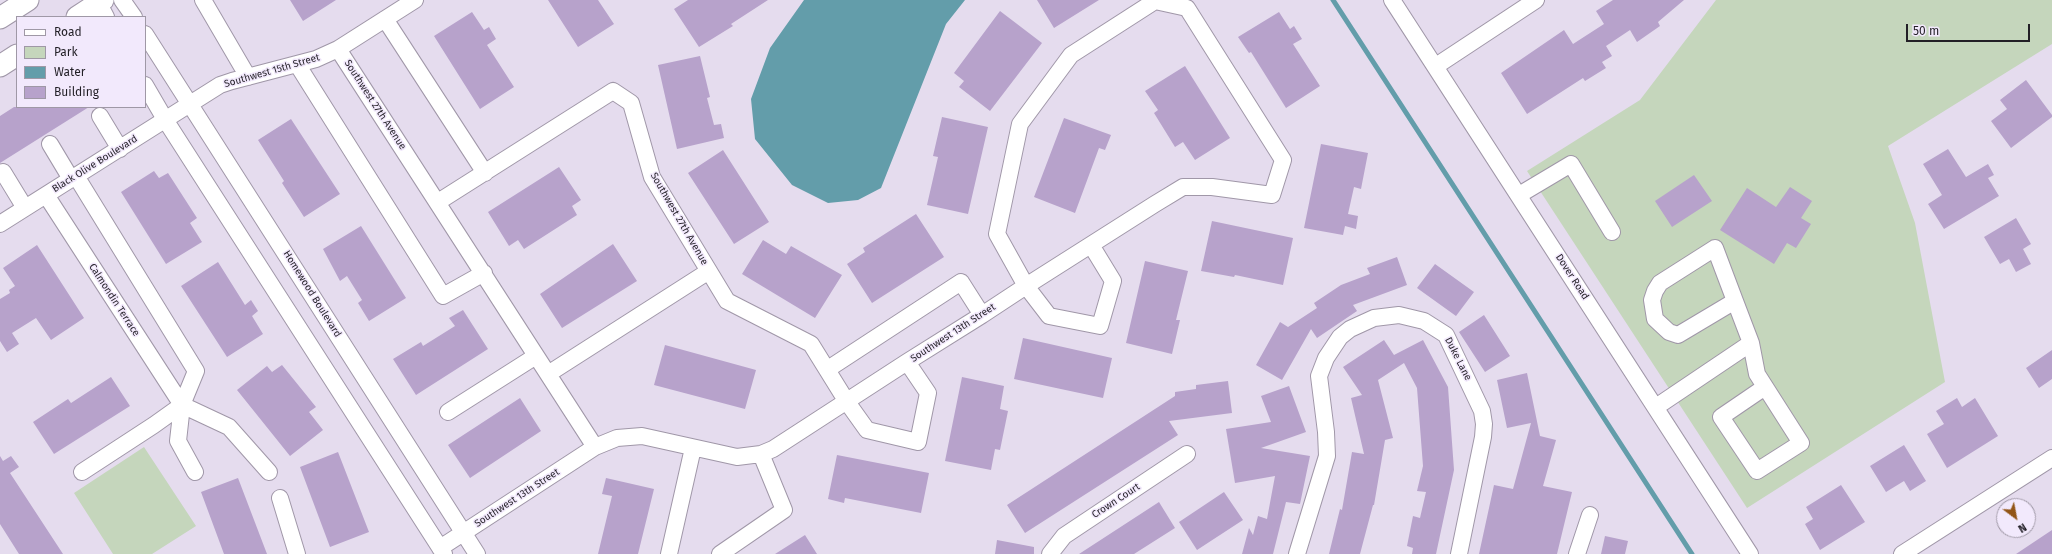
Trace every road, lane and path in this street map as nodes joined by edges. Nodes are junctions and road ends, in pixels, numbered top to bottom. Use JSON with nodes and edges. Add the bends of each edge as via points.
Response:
{"nodes":[{"id":1,"x":28,"y":0,"type":"edge"},
{"id":2,"x":122,"y":0,"type":"edge"},
{"id":3,"x":203,"y":0,"type":"edge"},
{"id":4,"x":415,"y":0,"type":"edge"},
{"id":5,"x":1392,"y":0,"type":"edge"},
{"id":6,"x":1536,"y":0,"type":"edge"},
{"id":7,"x":101,"y":5,"type":"edge"},
{"id":8,"x":396,"y":5,"type":"edge"},
{"id":9,"x":79,"y":16,"type":"edge"},
{"id":10,"x":133,"y":16,"type":"edge"},
{"id":11,"x":0,"y":18,"type":"edge"},
{"id":12,"x":385,"y":19,"type":"junction"},
{"id":13,"x":146,"y":36,"type":"edge"},
{"id":14,"x":338,"y":48,"type":"junction"},
{"id":15,"x":16,"y":56,"type":"edge"},
{"id":16,"x":297,"y":64,"type":"junction"},
{"id":17,"x":0,"y":66,"type":"edge"},
{"id":18,"x":1436,"y":66,"type":"junction"},
{"id":19,"x":248,"y":77,"type":"junction"},
{"id":20,"x":146,"y":87,"type":"edge"},
{"id":21,"x":191,"y":105,"type":"junction"},
{"id":22,"x":100,"y":116,"type":"dead end"},
{"id":23,"x":166,"y":121,"type":"junction"},
{"id":24,"x":50,"y":144,"type":"dead end"},
{"id":25,"x":120,"y":149,"type":"junction"},
{"id":26,"x":3,"y":172,"type":"dead end"},
{"id":27,"x":485,"y":172,"type":"junction"},
{"id":28,"x":74,"y":178,"type":"junction"},
{"id":29,"x":46,"y":195,"type":"junction"},
{"id":30,"x":1519,"y":195,"type":"junction"},
{"id":31,"x":438,"y":202,"type":"junction"},
{"id":32,"x":25,"y":208,"type":"junction"},
{"id":33,"x":0,"y":224,"type":"edge"},
{"id":34,"x":1612,"y":232,"type":"dead end"},
{"id":35,"x":1091,"y":245,"type":"junction"},
{"id":36,"x":709,"y":271,"type":"junction"},
{"id":37,"x":484,"y":273,"type":"junction"},
{"id":38,"x":1026,"y":286,"type":"junction"},
{"id":39,"x":1736,"y":301,"type":"junction"},
{"id":40,"x":982,"y":315,"type":"junction"},
{"id":41,"x":1752,"y":343,"type":"junction"},
{"id":42,"x":536,"y":356,"type":"junction"},
{"id":43,"x":908,"y":362,"type":"junction"},
{"id":44,"x":828,"y":369,"type":"junction"},
{"id":45,"x":548,"y":374,"type":"junction"},
{"id":46,"x":1765,"y":387,"type":"junction"},
{"id":47,"x":847,"y":402,"type":"junction"},
{"id":48,"x":182,"y":405,"type":"junction"},
{"id":49,"x":1656,"y":407,"type":"junction"},
{"id":50,"x":448,"y":412,"type":"dead end"},
{"id":51,"x":595,"y":447,"type":"junction"},
{"id":52,"x":693,"y":448,"type":"junction"},
{"id":53,"x":1188,"y":454,"type":"dead end"},
{"id":54,"x":755,"y":455,"type":"junction"},
{"id":55,"x":2052,"y":458,"type":"edge"},
{"id":56,"x":82,"y":472,"type":"dead end"},
{"id":57,"x":195,"y":472,"type":"dead end"},
{"id":58,"x":270,"y":472,"type":"dead end"},
{"id":59,"x":280,"y":498,"type":"dead end"},
{"id":60,"x":1590,"y":515,"type":"dead end"},
{"id":61,"x":464,"y":533,"type":"junction"},
{"id":62,"x":442,"y":551,"type":"edge"},
{"id":63,"x":297,"y":554,"type":"edge"},
{"id":64,"x":477,"y":554,"type":"edge"},
{"id":65,"x":670,"y":554,"type":"edge"},
{"id":66,"x":720,"y":554,"type":"edge"},
{"id":67,"x":1050,"y":554,"type":"edge"},
{"id":68,"x":1297,"y":554,"type":"edge"},
{"id":69,"x":1459,"y":554,"type":"edge"},
{"id":70,"x":1577,"y":554,"type":"edge"},
{"id":71,"x":1750,"y":554,"type":"edge"},
{"id":72,"x":1902,"y":554,"type":"edge"}],
"edges":[{"from":1,"to":11,"type":"main road"},
{"from":2,"to":10,"type":"street"},
{"from":3,"to":19,"type":"street"},
{"from":4,"to":8,"type":"street","name":"Southwest 15th Street"},
{"from":5,"to":18,"type":"street","name":"Dover Road"},
{"from":6,"to":18,"type":"street"},
{"from":7,"to":9,"type":"main road"},
{"from":8,"to":12,"type":"street","name":"Southwest 15th Street"},
{"from":12,"to":14,"type":"street","name":"Southwest 15th Street"},
{"from":12,"to":27,"type":"street"},
{"from":13,"to":21,"type":"street","name":"Homewood Boulevard"},
{"from":14,"to":16,"type":"street","name":"Southwest 15th Street","via":[[316,59]]},
{"from":14,"to":31,"type":"street","name":"Southwest 27th Avenue"},
{"from":15,"to":17,"type":"main road"},
{"from":16,"to":19,"type":"street","name":"Southwest 15th Street"},
{"from":16,"to":37,"type":"street","via":[[443,296]]},
{"from":18,"to":30,"type":"street","name":"Dover Road"},
{"from":19,"to":21,"type":"street","name":"Southwest 15th Street","via":[[220,85]]},
{"from":20,"to":23,"type":"street"},
{"from":21,"to":23,"type":"street","name":"Black Olive Boulevard"},
{"from":21,"to":61,"type":"street","name":"Homewood Boulevard"},
{"from":22,"to":25,"type":"street"},
{"from":23,"to":25,"type":"street","name":"Black Olive Boulevard"},
{"from":23,"to":62,"type":"street"},
{"from":24,"to":28,"type":"street"},
{"from":25,"to":28,"type":"street","name":"Black Olive Boulevard"},
{"from":26,"to":32,"type":"street"},
{"from":27,"to":31,"type":"street","name":"Southwest 27th Avenue"},
{"from":27,"to":36,"type":"street","name":"Southwest 27th Avenue","via":[[614,91],[632,103],[652,177]]},
{"from":28,"to":29,"type":"street","name":"Black Olive Boulevard"},
{"from":28,"to":48,"type":"street","via":[[196,371]]},
{"from":29,"to":32,"type":"street","name":"Black Olive Boulevard"},
{"from":29,"to":48,"type":"street","name":"Calmondin Terrace"},
{"from":30,"to":34,"type":"street","via":[[1571,164]]},
{"from":30,"to":49,"type":"street","name":"Dover Road"},
{"from":31,"to":37,"type":"street","name":"Southwest 27th Avenue"},
{"from":32,"to":33,"type":"street","name":"Black Olive Boulevard"},
{"from":35,"to":38,"type":"street","name":"Southwest 13th Street"},
{"from":35,"to":38,"type":"street","via":[[1113,281],[1100,326],[1049,316]]},
{"from":35,"to":38,"type":"street","name":"Southwest 13th Street","via":[[1183,187],[1212,187],[1272,195],[1283,160],[1187,8],[1155,1],[1071,55],[1020,124],[996,234]]},
{"from":36,"to":44,"type":"street","name":"Southwest 27th Avenue","via":[[727,301],[811,344]]},
{"from":36,"to":45,"type":"street"},
{"from":37,"to":42,"type":"street","name":"Southwest 27th Avenue"},
{"from":38,"to":40,"type":"street","name":"Southwest 13th Street"},
{"from":39,"to":39,"type":"street","via":[[1715,248],[1660,283],[1654,291],[1652,310],[1661,326],[1678,335]]},
{"from":39,"to":41,"type":"street"},
{"from":40,"to":43,"type":"street","name":"Southwest 13th Street"},
{"from":40,"to":44,"type":"street","via":[[961,282]]},
{"from":41,"to":46,"type":"street","via":[[1757,374]]},
{"from":41,"to":49,"type":"street"},
{"from":42,"to":45,"type":"street","name":"Southwest 27th Avenue"},
{"from":42,"to":50,"type":"street"},
{"from":43,"to":47,"type":"street","name":"Southwest 13th Street"},
{"from":43,"to":47,"type":"street","name":"Southwest 27th Avenue","via":[[928,393],[918,442],[867,430]]},
{"from":44,"to":47,"type":"street","name":"Southwest 27th Avenue"},
{"from":45,"to":51,"type":"street","name":"Southwest 27th Avenue"},
{"from":46,"to":46,"type":"street","via":[[1801,443],[1757,471],[1721,417]]},
{"from":47,"to":54,"type":"street","name":"Southwest 13th Street","via":[[773,449]]},
{"from":48,"to":56,"type":"street"},
{"from":48,"to":57,"type":"street","via":[[178,441]]},
{"from":48,"to":58,"type":"street","via":[[229,427]]},
{"from":49,"to":71,"type":"street","name":"Dover Road"},
{"from":51,"to":52,"type":"street","via":[[630,436],[642,436]]},
{"from":51,"to":61,"type":"street","name":"Southwest 13th Street"},
{"from":52,"to":54,"type":"street","via":[[724,455]]},
{"from":52,"to":65,"type":"street"},
{"from":53,"to":67,"type":"street","name":"Crown Court","via":[[1064,536]]},
{"from":54,"to":66,"type":"street","via":[[784,510]]},
{"from":55,"to":72,"type":"street"},
{"from":59,"to":63,"type":"street"},
{"from":60,"to":70,"type":"street"},
{"from":61,"to":62,"type":"street","name":"Southwest 13th Street"},
{"from":61,"to":64,"type":"street","name":"Homewood Boulevard"},
{"from":68,"to":69,"type":"street","name":"Duke Lane","via":[[1327,456],[1319,376],[1326,358],[1332,347],[1350,329],[1374,318],[1399,315],[1424,321],[1446,335],[1482,411],[1483,437]]}]}
